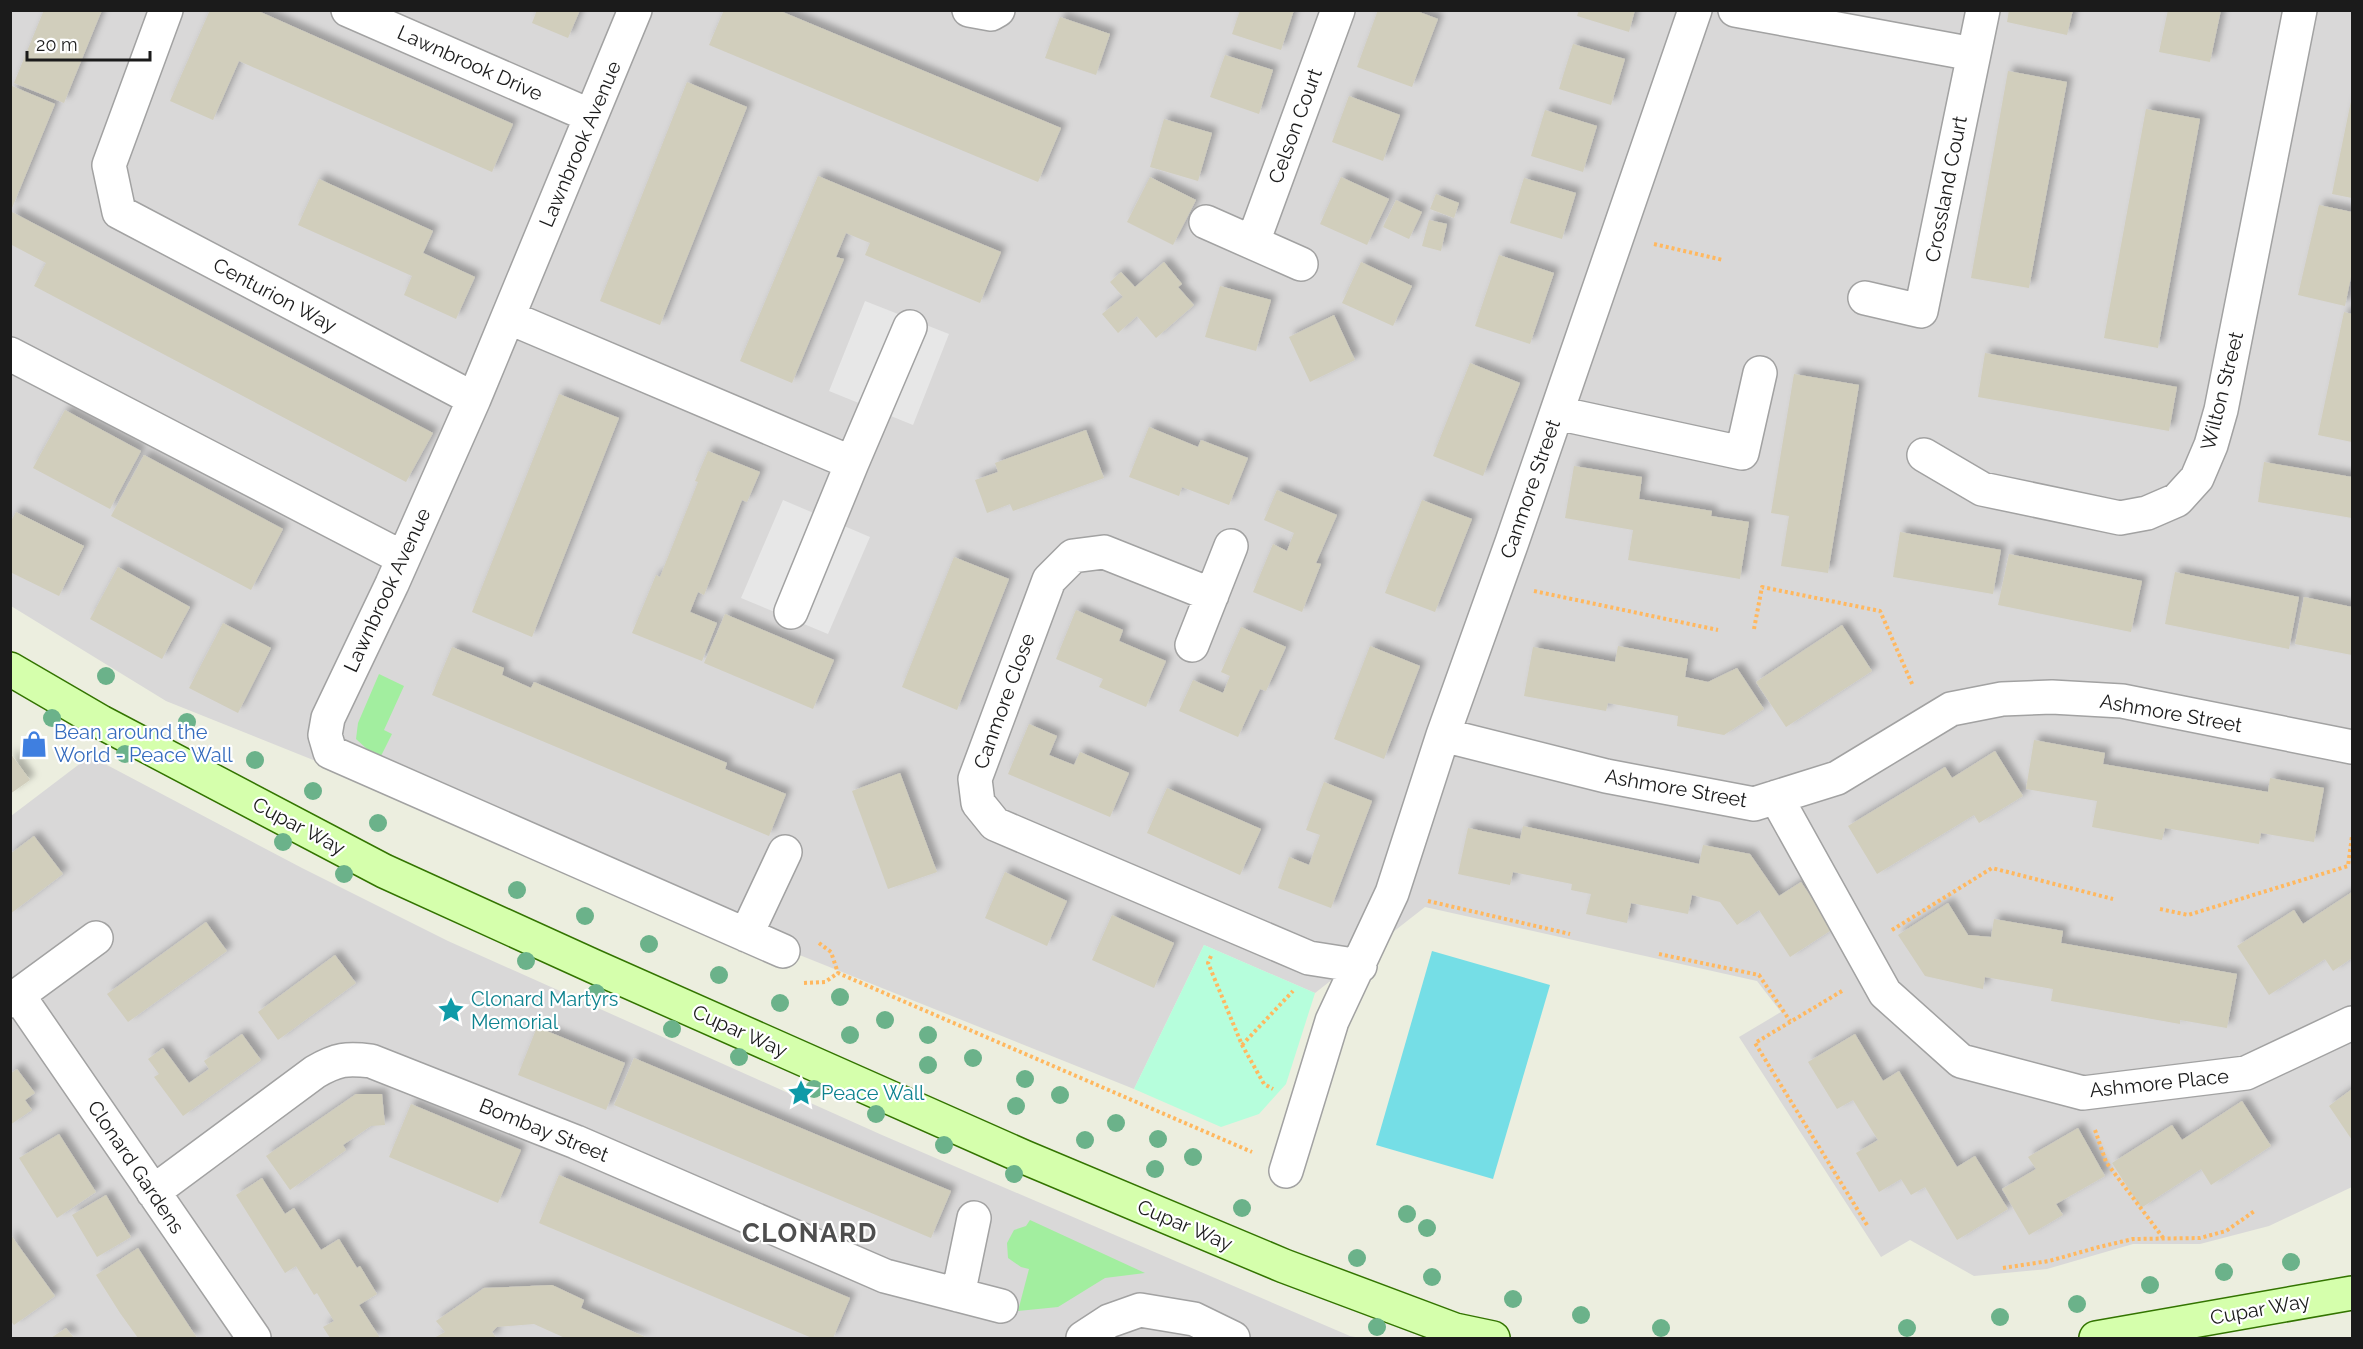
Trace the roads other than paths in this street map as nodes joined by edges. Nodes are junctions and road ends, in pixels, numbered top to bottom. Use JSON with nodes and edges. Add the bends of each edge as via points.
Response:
{"nodes":[{"id":1,"x":166,"y":10,"type":"edge"},
{"id":2,"x":635,"y":10,"type":"edge"},
{"id":3,"x":1338,"y":10,"type":"edge"},
{"id":4,"x":1695,"y":10,"type":"edge"},
{"id":5,"x":1735,"y":10,"type":"edge"},
{"id":6,"x":1983,"y":10,"type":"edge"},
{"id":7,"x":2300,"y":10,"type":"edge"},
{"id":8,"x":360,"y":13,"type":"edge"},
{"id":9,"x":1973,"y":54,"type":"junction"},
{"id":10,"x":591,"y":116,"type":"junction"},
{"id":11,"x":1206,"y":222,"type":"dead end"},
{"id":12,"x":1252,"y":242,"type":"junction"},
{"id":13,"x":1301,"y":264,"type":"dead end"},
{"id":14,"x":1865,"y":298,"type":"dead end"},
{"id":15,"x":508,"y":317,"type":"junction"},
{"id":16,"x":910,"y":327,"type":"dead end"},
{"id":17,"x":10,"y":354,"type":"edge"},
{"id":18,"x":1760,"y":373,"type":"dead end"},
{"id":19,"x":474,"y":399,"type":"junction"},
{"id":20,"x":1557,"y":413,"type":"junction"},
{"id":21,"x":1924,"y":455,"type":"dead end"},
{"id":22,"x":852,"y":463,"type":"junction"},
{"id":23,"x":1231,"y":546,"type":"dead end"},
{"id":24,"x":403,"y":558,"type":"junction"},
{"id":25,"x":1212,"y":595,"type":"junction"},
{"id":26,"x":791,"y":612,"type":"dead end"},
{"id":27,"x":1192,"y":645,"type":"dead end"},
{"id":28,"x":10,"y":669,"type":"edge"},
{"id":29,"x":1443,"y":735,"type":"junction"},
{"id":30,"x":2352,"y":747,"type":"edge"},
{"id":31,"x":1776,"y":797,"type":"junction"},
{"id":32,"x":784,"y":852,"type":"dead end"},
{"id":33,"x":746,"y":934,"type":"junction"},
{"id":34,"x":96,"y":938,"type":"dead end"},
{"id":35,"x":783,"y":951,"type":"road end"},
{"id":36,"x":1360,"y":966,"type":"junction"},
{"id":37,"x":14,"y":998,"type":"edge"},
{"id":38,"x":2352,"y":1023,"type":"edge"},
{"id":39,"x":1286,"y":1171,"type":"road end"},
{"id":40,"x":153,"y":1192,"type":"junction"},
{"id":41,"x":975,"y":1218,"type":"dead end"},
{"id":42,"x":2352,"y":1293,"type":"edge"},
{"id":43,"x":958,"y":1295,"type":"junction"},
{"id":44,"x":1001,"y":1306,"type":"dead end"},
{"id":45,"x":254,"y":1338,"type":"edge"},
{"id":46,"x":1083,"y":1338,"type":"edge"},
{"id":47,"x":1233,"y":1338,"type":"edge"},
{"id":48,"x":1493,"y":1338,"type":"edge"},
{"id":49,"x":2096,"y":1338,"type":"edge"}],
"edges":[{"from":1,"to":19,"type":"street","name":"Centurion Way","via":[[110,165],[119,212]]},
{"from":2,"to":10,"type":"street","name":"Lawnbrook Avenue"},
{"from":3,"to":12,"type":"street","name":"Celson Court"},
{"from":4,"to":20,"type":"street","name":"Canmore Street"},
{"from":5,"to":9,"type":"street"},
{"from":6,"to":9,"type":"street","name":"Crossland Court"},
{"from":7,"to":21,"type":"street","name":"Wilton Street","via":[[2221,410],[2197,478],[2178,500],[2120,518],[1982,489]]},
{"from":8,"to":10,"type":"street","name":"Lawnbrook Drive"},
{"from":9,"to":14,"type":"street","name":"Crossland Court","via":[[1921,311]]},
{"from":10,"to":15,"type":"street","name":"Lawnbrook Avenue"},
{"from":11,"to":12,"type":"street"},
{"from":12,"to":13,"type":"street"},
{"from":15,"to":19,"type":"street","name":"Lawnbrook Avenue"},
{"from":15,"to":22,"type":"street"},
{"from":16,"to":22,"type":"street"},
{"from":17,"to":24,"type":"street"},
{"from":18,"to":20,"type":"street","via":[[1742,453]]},
{"from":19,"to":24,"type":"street","name":"Lawnbrook Avenue"},
{"from":20,"to":29,"type":"street","name":"Canmore Street"},
{"from":22,"to":26,"type":"street"},
{"from":23,"to":25,"type":"street"},
{"from":24,"to":33,"type":"street","name":"Lawnbrook Avenue","via":[[328,718],[325,735],[330,752]]},
{"from":25,"to":27,"type":"street"},
{"from":25,"to":36,"type":"street","name":"Canmore Close","via":[[1104,552],[1073,556],[1049,580],[975,779],[978,803],[995,824],[1309,958]]},
{"from":28,"to":48,"type":"street","name":"Cupar Way","via":[[100,722],[384,871],[583,961],[1024,1157],[1284,1266],[1455,1330]]},
{"from":29,"to":31,"type":"street","name":"Ashmore Street","via":[[1606,776],[1754,804]]},
{"from":29,"to":36,"type":"street","name":"Canmore Street","via":[[1392,893]]},
{"from":30,"to":31,"type":"street","name":"Ashmore Street","via":[[2122,701],[2002,699],[1951,709],[1837,778]]},
{"from":31,"to":38,"type":"street","name":"Ashmore Place","via":[[1885,993],[1961,1061],[2083,1093],[2246,1073]]},
{"from":32,"to":33,"type":"street"},
{"from":33,"to":35,"type":"street","name":"Lawnbrook Avenue"},
{"from":34,"to":37,"type":"street"},
{"from":36,"to":39,"type":"street","name":"Canmore Street","via":[[1332,1021]]},
{"from":37,"to":40,"type":"street","name":"Clonard Gardens"},
{"from":40,"to":43,"type":"street","name":"Bombay Street","via":[[315,1072],[333,1061],[351,1058],[371,1061],[576,1142],[885,1276]]},
{"from":40,"to":45,"type":"street","name":"Clonard Gardens"},
{"from":41,"to":43,"type":"street"},
{"from":42,"to":49,"type":"street","name":"Cupar Way"},
{"from":43,"to":44,"type":"street","name":"Bombay Street"},
{"from":46,"to":47,"type":"street","via":[[1109,1321],[1140,1310],[1194,1319]]}]}
